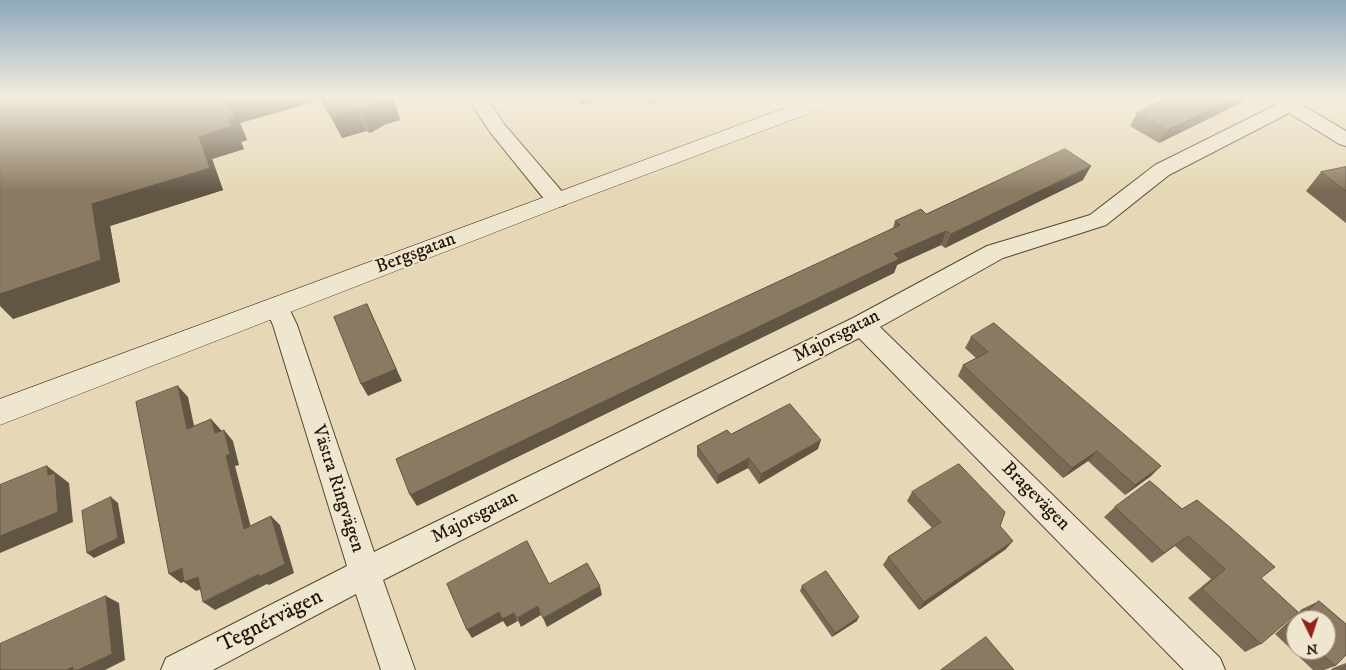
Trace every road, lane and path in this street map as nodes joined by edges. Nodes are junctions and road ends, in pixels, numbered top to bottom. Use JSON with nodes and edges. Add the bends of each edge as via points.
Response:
{"nodes":[{"id":1,"x":498,"y":129,"type":"edge"},
{"id":2,"x":748,"y":129,"type":"edge"},
{"id":3,"x":1239,"y":129,"type":"edge"},
{"id":4,"x":1331,"y":129,"type":"edge"},
{"id":5,"x":1346,"y":140,"type":"edge"},
{"id":6,"x":557,"y":200,"type":"junction"},
{"id":7,"x":277,"y":308,"type":"junction"},
{"id":8,"x":862,"y":325,"type":"junction"},
{"id":9,"x":0,"y":412,"type":"edge"},
{"id":10,"x":364,"y":573,"type":"junction"},
{"id":11,"x":178,"y":670,"type":"edge"},
{"id":12,"x":398,"y":670,"type":"edge"},
{"id":13,"x":1208,"y":670,"type":"edge"}],
"edges":[{"from":1,"to":6,"type":"street"},
{"from":2,"to":6,"type":"street","name":"Bergsgatan"},
{"from":3,"to":8,"type":"street","name":"Majorsgatan","via":[[1162,170],[1098,220],[995,252]]},
{"from":4,"to":5,"type":"street"},
{"from":6,"to":7,"type":"street","name":"Bergsgatan"},
{"from":7,"to":9,"type":"street","name":"Bergsgatan"},
{"from":7,"to":10,"type":"street","name":"Västra Ringvägen"},
{"from":8,"to":10,"type":"street","name":"Majorsgatan"},
{"from":8,"to":13,"type":"street","name":"Bragevägen"},
{"from":10,"to":11,"type":"street","name":"Tegnérvägen"},
{"from":10,"to":12,"type":"street","name":"Västra Ringvägen"}]}
